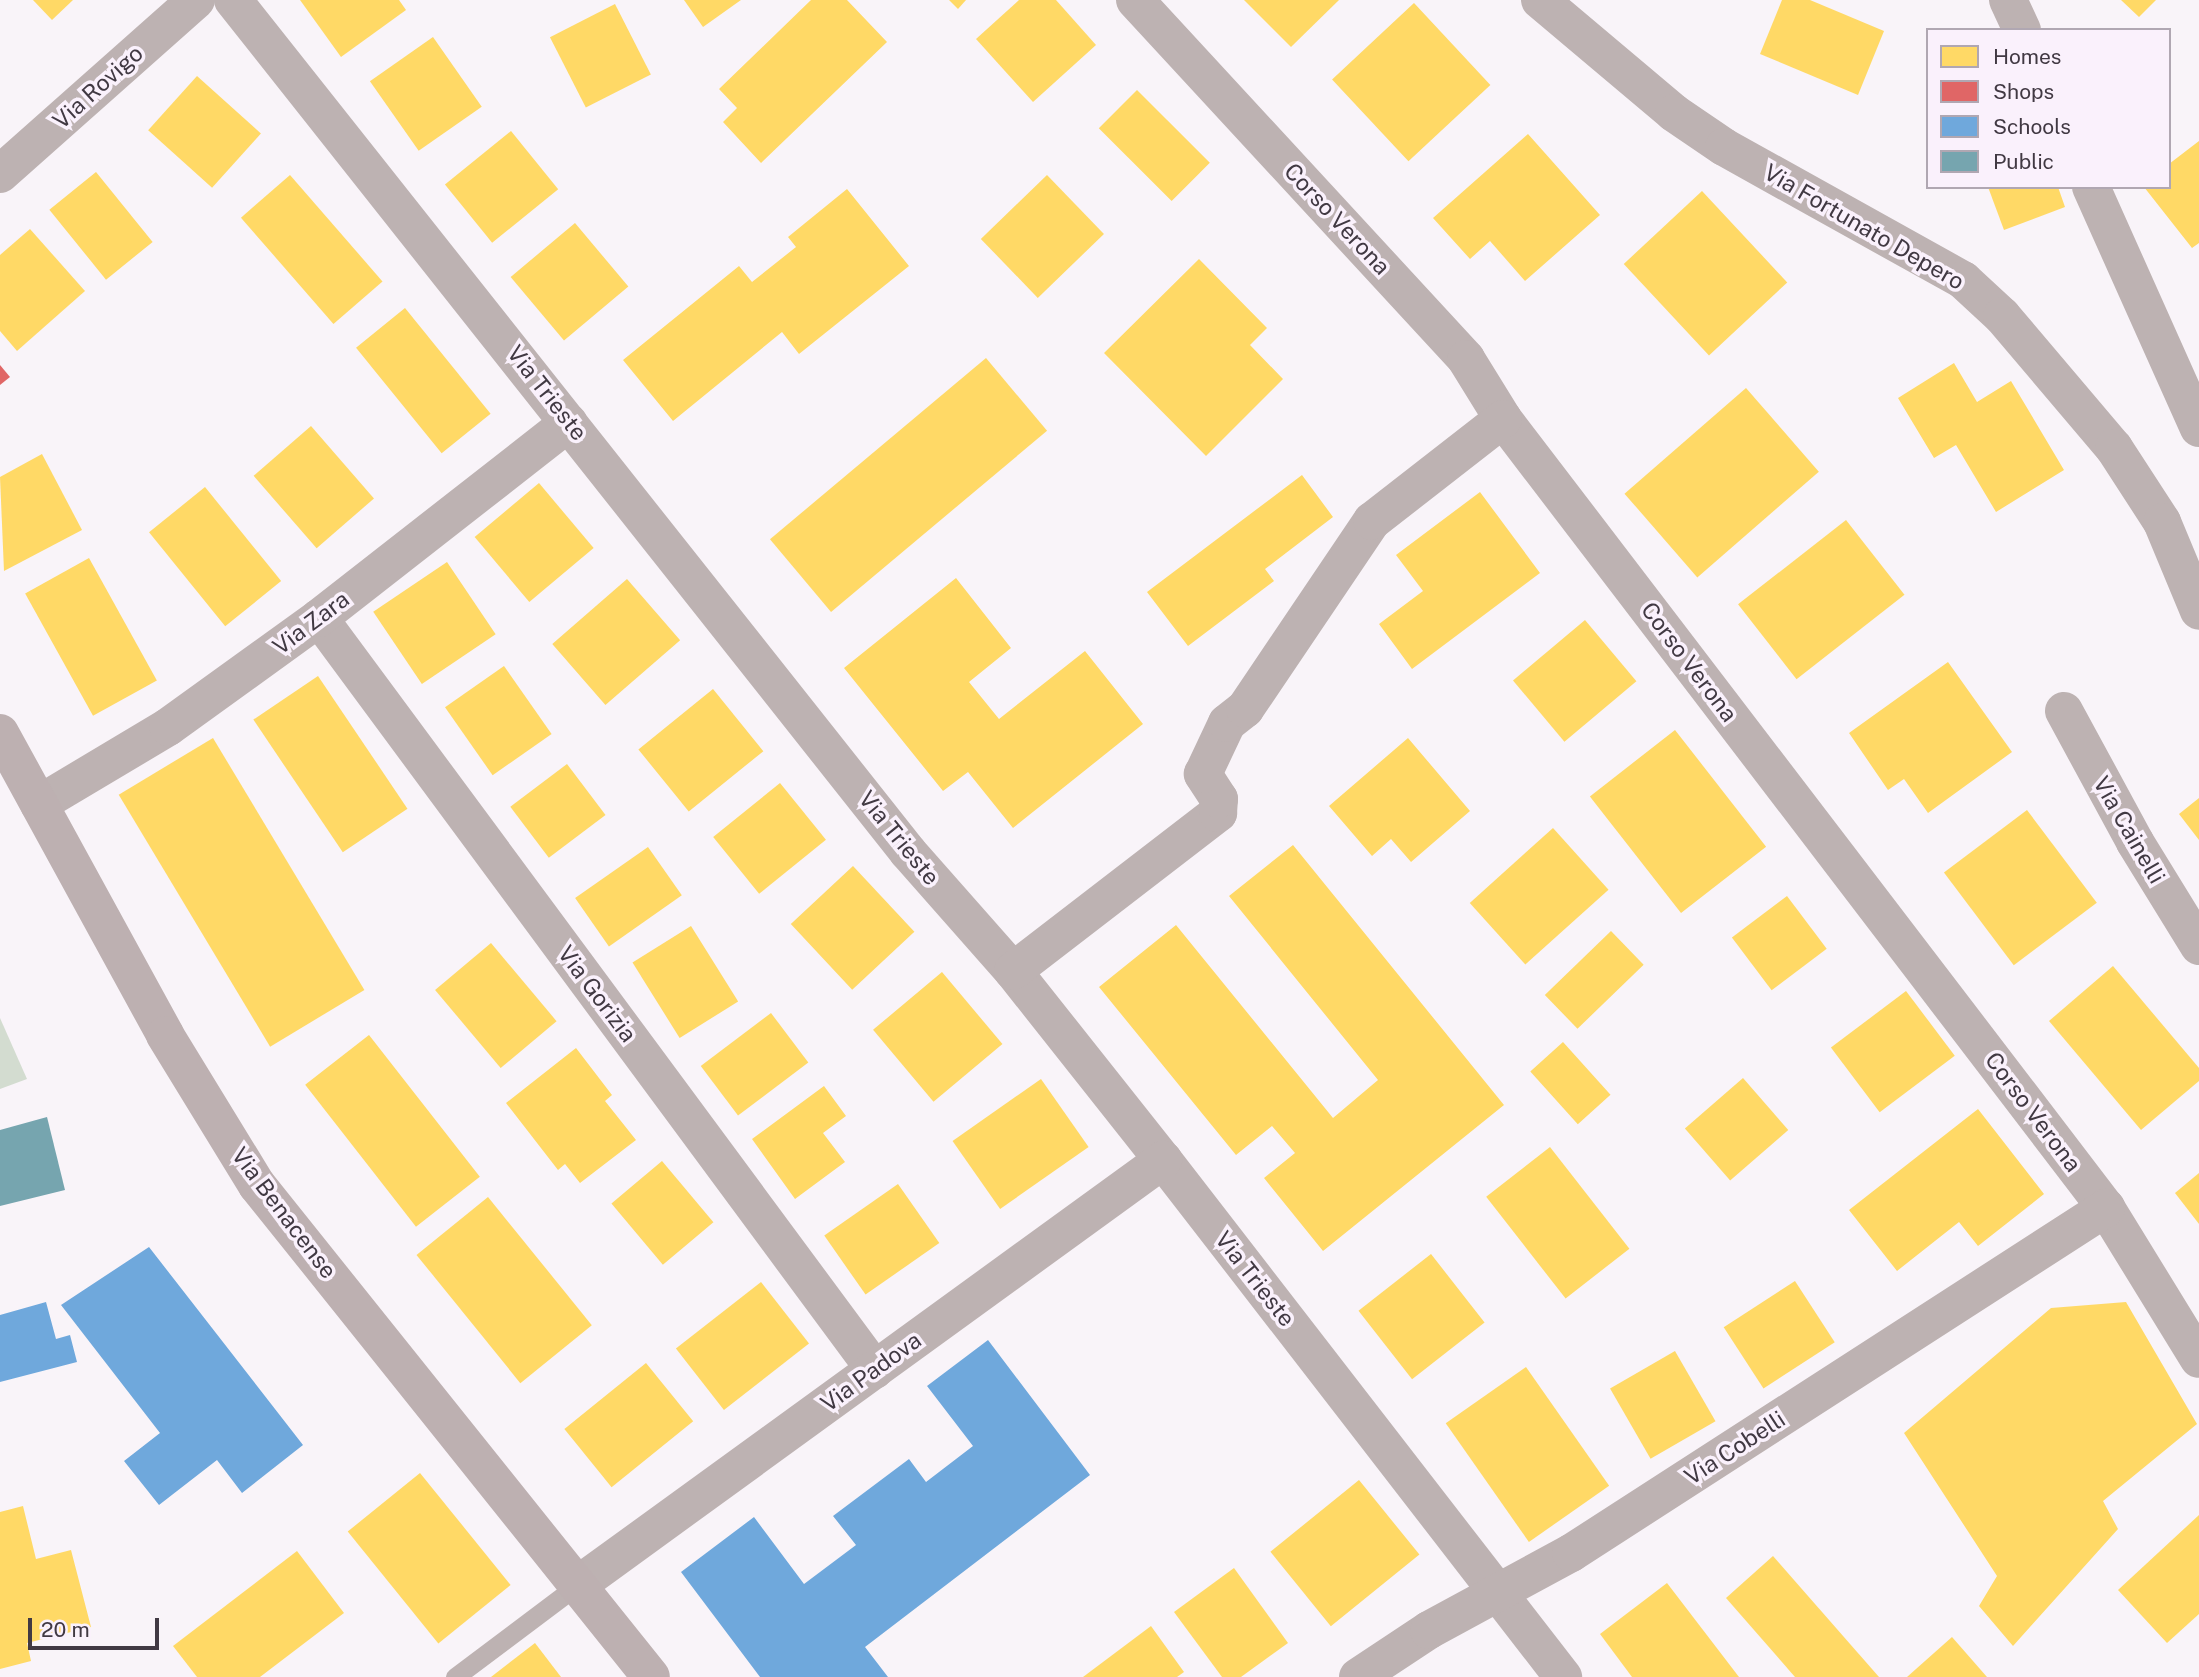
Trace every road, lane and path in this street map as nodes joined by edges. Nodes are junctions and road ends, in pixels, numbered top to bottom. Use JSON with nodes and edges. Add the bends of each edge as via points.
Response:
{"nodes":[{"id":1,"x":196,"y":0,"type":"edge"},
{"id":2,"x":233,"y":0,"type":"edge"},
{"id":3,"x":1135,"y":0,"type":"edge"},
{"id":4,"x":1540,"y":0,"type":"edge"},
{"id":5,"x":2008,"y":0,"type":"edge"},
{"id":6,"x":2021,"y":28,"type":"edge"},
{"id":7,"x":0,"y":174,"type":"edge"},
{"id":8,"x":2092,"y":189,"type":"edge"},
{"id":9,"x":1503,"y":419,"type":"junction"},
{"id":10,"x":569,"y":423,"type":"junction"},
{"id":11,"x":2199,"y":428,"type":"edge"},
{"id":12,"x":2199,"y":611,"type":"edge"},
{"id":13,"x":319,"y":618,"type":"junction"},
{"id":14,"x":2064,"y":711,"type":"dead end"},
{"id":15,"x":0,"y":733,"type":"edge"},
{"id":16,"x":39,"y":804,"type":"junction"},
{"id":17,"x":2199,"y":946,"type":"edge"},
{"id":18,"x":1013,"y":971,"type":"junction"},
{"id":19,"x":1163,"y":1160,"type":"junction"},
{"id":20,"x":2106,"y":1208,"type":"junction"},
{"id":21,"x":2199,"y":1359,"type":"edge"},
{"id":22,"x":875,"y":1370,"type":"junction"},
{"id":23,"x":579,"y":1584,"type":"junction"},
{"id":24,"x":1498,"y":1591,"type":"junction"},
{"id":25,"x":455,"y":1677,"type":"edge"},
{"id":26,"x":651,"y":1677,"type":"edge"},
{"id":27,"x":1358,"y":1677,"type":"edge"},
{"id":28,"x":1563,"y":1677,"type":"edge"}],
"edges":[{"from":1,"to":7,"type":"street","name":"Via Rovigo"},
{"from":2,"to":10,"type":"street","name":"Via Trieste"},
{"from":3,"to":9,"type":"street","name":"Corso Verona","via":[[1466,359]]},
{"from":4,"to":12,"type":"street","name":"Via Fortunato Depero","via":[[1674,113],[1735,153],[1963,280],[2002,316],[2114,448],[2162,522]]},
{"from":5,"to":6,"type":"street"},
{"from":8,"to":11,"type":"street"},
{"from":9,"to":18,"type":"street","via":[[1372,521],[1245,709],[1227,723],[1202,774],[1219,799],[1218,813]]},
{"from":9,"to":20,"type":"street","name":"Corso Verona"},
{"from":10,"to":13,"type":"street","name":"Via Zara"},
{"from":10,"to":18,"type":"street","name":"Via Trieste","via":[[908,852]]},
{"from":13,"to":16,"type":"street","name":"Via Zara","via":[[168,727]]},
{"from":13,"to":22,"type":"street","name":"Via Gorizia"},
{"from":14,"to":17,"type":"street","name":"Via Cainelli","via":[[2135,842]]},
{"from":15,"to":16,"type":"main road","name":"Via Benacense"},
{"from":16,"to":23,"type":"main road","name":"Via Benacense","via":[[165,1035],[257,1185]]},
{"from":18,"to":19,"type":"street","name":"Via Trieste"},
{"from":19,"to":22,"type":"street","name":"Via Padova"},
{"from":19,"to":24,"type":"street","name":"Via Trieste"},
{"from":20,"to":21,"type":"street","name":"Corso Verona"},
{"from":20,"to":24,"type":"street","name":"Via Cobelli","via":[[1572,1553]]},
{"from":22,"to":23,"type":"street","name":"Via Padova"},
{"from":23,"to":25,"type":"lane"},
{"from":23,"to":26,"type":"main road","name":"Via Benacense"},
{"from":24,"to":27,"type":"street","name":"Via Cobelli"},
{"from":24,"to":28,"type":"street","name":"Via Trieste"}]}
